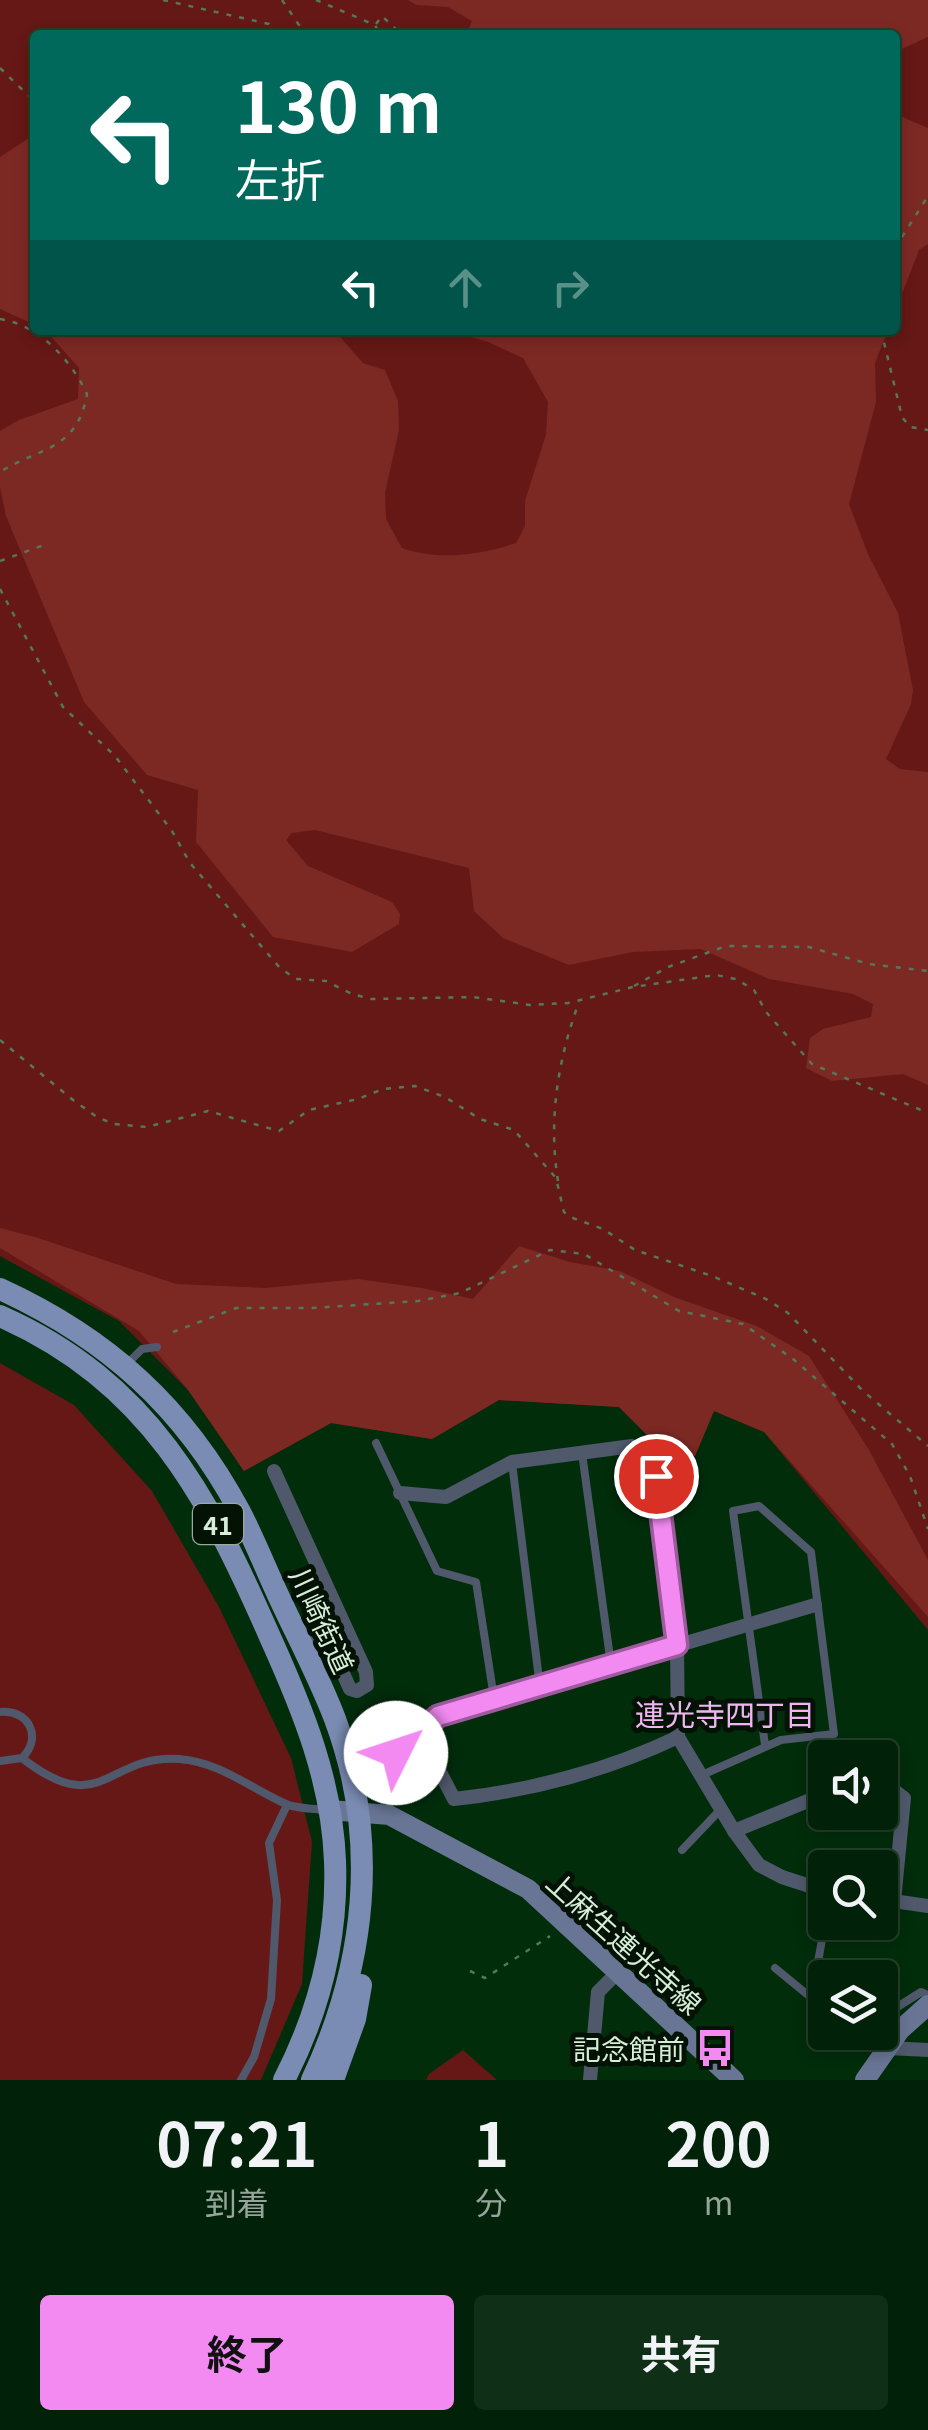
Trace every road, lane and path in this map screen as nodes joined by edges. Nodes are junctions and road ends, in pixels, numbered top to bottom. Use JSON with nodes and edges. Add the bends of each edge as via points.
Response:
{"nodes":[{"id":1,"x":163,"y":0,"type":"edge"},
{"id":2,"x":282,"y":0,"type":"edge"},
{"id":3,"x":316,"y":0,"type":"edge"},
{"id":4,"x":376,"y":25,"type":"junction"},
{"id":5,"x":277,"y":30,"type":"edge"},
{"id":6,"x":298,"y":30,"type":"edge"},
{"id":7,"x":378,"y":30,"type":"edge"},
{"id":8,"x":397,"y":30,"type":"edge"},
{"id":9,"x":0,"y":68,"type":"edge"},
{"id":10,"x":30,"y":97,"type":"edge"},
{"id":11,"x":928,"y":196,"type":"edge"},
{"id":12,"x":900,"y":240,"type":"edge"},
{"id":13,"x":0,"y":318,"type":"edge"},
{"id":14,"x":30,"y":330,"type":"edge"},
{"id":15,"x":38,"y":335,"type":"edge"},
{"id":16,"x":882,"y":335,"type":"edge"},
{"id":17,"x":928,"y":430,"type":"edge"},
{"id":18,"x":0,"y":472,"type":"edge"},
{"id":19,"x":44,"y":545,"type":"dead end"},
{"id":20,"x":0,"y":561,"type":"edge"},
{"id":21,"x":0,"y":589,"type":"edge"},
{"id":22,"x":928,"y":971,"type":"edge"},
{"id":23,"x":633,"y":987,"type":"junction"},
{"id":24,"x":580,"y":1001,"type":"junction"},
{"id":25,"x":0,"y":1040,"type":"edge"},
{"id":26,"x":928,"y":1113,"type":"edge"},
{"id":27,"x":560,"y":1187,"type":"junction"},
{"id":28,"x":0,"y":1288,"type":"edge"},
{"id":29,"x":0,"y":1316,"type":"edge"},
{"id":30,"x":173,"y":1332,"type":"dead end"},
{"id":31,"x":156,"y":1347,"type":"dead end"},
{"id":32,"x":125,"y":1366,"type":"junction"},
{"id":33,"x":108,"y":1384,"type":"junction"},
{"id":34,"x":376,"y":1443,"type":"dead end"},
{"id":35,"x":928,"y":1446,"type":"edge"},
{"id":36,"x":582,"y":1453,"type":"junction"},
{"id":37,"x":512,"y":1462,"type":"junction"},
{"id":38,"x":274,"y":1471,"type":"dead end"},
{"id":39,"x":400,"y":1493,"type":"junction"},
{"id":40,"x":928,"y":1530,"type":"edge"},
{"id":41,"x":815,"y":1605,"type":"junction"},
{"id":42,"x":747,"y":1623,"type":"junction"},
{"id":43,"x":299,"y":1640,"type":"junction"},
{"id":44,"x":677,"y":1645,"type":"junction"},
{"id":45,"x":611,"y":1665,"type":"junction"},
{"id":46,"x":540,"y":1687,"type":"junction"},
{"id":47,"x":494,"y":1700,"type":"junction"},
{"id":48,"x":0,"y":1712,"type":"edge"},
{"id":49,"x":418,"y":1732,"type":"junction"},
{"id":50,"x":678,"y":1737,"type":"junction"},
{"id":51,"x":765,"y":1746,"type":"junction"},
{"id":52,"x":22,"y":1758,"type":"junction"},
{"id":53,"x":0,"y":1762,"type":"edge"},
{"id":54,"x":702,"y":1775,"type":"junction"},
{"id":55,"x":898,"y":1794,"type":"edge"},
{"id":56,"x":358,"y":1801,"type":"junction"},
{"id":57,"x":808,"y":1801,"type":"edge"},
{"id":58,"x":288,"y":1805,"type":"junction"},
{"id":59,"x":721,"y":1809,"type":"junction"},
{"id":60,"x":330,"y":1810,"type":"junction"},
{"id":61,"x":734,"y":1831,"type":"junction"},
{"id":62,"x":682,"y":1850,"type":"dead end"},
{"id":63,"x":895,"y":1850,"type":"edge"},
{"id":64,"x":808,"y":1885,"type":"edge"},
{"id":65,"x":898,"y":1902,"type":"edge"},
{"id":66,"x":928,"y":1906,"type":"edge"},
{"id":67,"x":361,"y":1912,"type":"junction"},
{"id":68,"x":566,"y":1922,"type":"junction"},
{"id":69,"x":775,"y":1968,"type":"dead end"},
{"id":70,"x":470,"y":1971,"type":"dead end"},
{"id":71,"x":619,"y":1971,"type":"junction"},
{"id":72,"x":808,"y":1994,"type":"edge"},
{"id":73,"x":928,"y":1994,"type":"edge"},
{"id":74,"x":928,"y":2005,"type":"edge"},
{"id":75,"x":898,"y":2007,"type":"edge"},
{"id":76,"x":898,"y":2033,"type":"edge"},
{"id":77,"x":898,"y":2048,"type":"edge"},
{"id":78,"x":887,"y":2050,"type":"edge"},
{"id":79,"x":928,"y":2050,"type":"edge"},
{"id":80,"x":241,"y":2080,"type":"edge"},
{"id":81,"x":284,"y":2080,"type":"edge"},
{"id":82,"x":312,"y":2080,"type":"edge"},
{"id":83,"x":333,"y":2080,"type":"edge"},
{"id":84,"x":590,"y":2080,"type":"edge"},
{"id":85,"x":734,"y":2080,"type":"edge"},
{"id":86,"x":865,"y":2080,"type":"edge"}],
"edges":[{"from":1,"to":5,"type":"path"},
{"from":2,"to":6,"type":"path"},
{"from":3,"to":4,"type":"path"},
{"from":4,"to":7,"type":"path"},
{"from":4,"to":8,"type":"path","via":[[382,16]]},
{"from":9,"to":10,"type":"path"},
{"from":11,"to":12,"type":"path"},
{"from":13,"to":14,"type":"path"},
{"from":15,"to":18,"type":"path","via":[[87,394],[84,412],[50,450]]},
{"from":16,"to":17,"type":"path","via":[[902,416],[910,427]]},
{"from":19,"to":20,"type":"path"},
{"from":21,"to":24,"type":"path","via":[[63,707],[115,756],[190,862],[280,968],[296,979],[326,981],[371,999]]},
{"from":22,"to":23,"type":"path","via":[[810,947],[726,946]]},
{"from":23,"to":24,"type":"path"},
{"from":23,"to":26,"type":"path","via":[[716,974],[736,979],[754,990],[812,1064]]},
{"from":24,"to":27,"type":"path","via":[[555,1104]]},
{"from":25,"to":27,"type":"path","via":[[96,1117],[130,1127],[208,1111],[280,1131],[310,1110],[415,1086],[514,1130]]},
{"from":27,"to":35,"type":"path","via":[[570,1216],[788,1313]]},
{"from":28,"to":32,"type":"main road","name":"川崎街道","number":"41","via":[[66,1321]]},
{"from":29,"to":33,"type":"main road","name":"川崎街道","number":"41","via":[[54,1343]]},
{"from":30,"to":40,"type":"path","via":[[236,1308],[418,1301],[460,1292],[550,1250],[584,1254],[679,1311],[743,1324],[793,1359],[892,1444]]},
{"from":31,"to":32,"type":"lane"},
{"from":32,"to":33,"type":"lane"},
{"from":32,"to":43,"type":"main road","name":"川崎街道","number":"41","via":[[184,1426],[225,1485]]},
{"from":33,"to":60,"type":"main road","name":"川崎街道","number":"41","via":[[180,1464],[218,1524],[304,1715]]},
{"from":34,"to":39,"type":"lane"},
{"from":36,"to":37,"type":"street"},
{"from":36,"to":44,"type":"street","via":[[632,1446],[656,1476]]},
{"from":36,"to":45,"type":"lane"},
{"from":37,"to":39,"type":"street","via":[[446,1497]]},
{"from":37,"to":46,"type":"lane"},
{"from":38,"to":43,"type":"street","via":[[367,1685],[350,1689],[324,1630]]},
{"from":39,"to":47,"type":"lane","via":[[437,1571],[476,1582]]},
{"from":41,"to":42,"type":"street"},
{"from":41,"to":42,"type":"lane","via":[[811,1552],[759,1506],[733,1511]]},
{"from":41,"to":51,"type":"lane","via":[[834,1734]]},
{"from":42,"to":44,"type":"street"},
{"from":42,"to":51,"type":"lane"},
{"from":43,"to":56,"type":"main road","name":"川崎街道","number":"41","via":[[335,1719]]},
{"from":44,"to":45,"type":"street"},
{"from":44,"to":50,"type":"street"},
{"from":45,"to":46,"type":"street"},
{"from":46,"to":47,"type":"street"},
{"from":47,"to":49,"type":"street","via":[[438,1716]]},
{"from":48,"to":52,"type":"lane","via":[[20,1714],[31,1727],[32,1744]]},
{"from":49,"to":50,"type":"street","via":[[454,1800],[614,1764]]},
{"from":49,"to":56,"type":"street"},
{"from":50,"to":54,"type":"street"},
{"from":51,"to":54,"type":"lane"},
{"from":52,"to":53,"type":"lane"},
{"from":52,"to":58,"type":"lane","via":[[48,1778],[82,1786],[156,1760],[197,1762]]},
{"from":54,"to":59,"type":"street"},
{"from":55,"to":63,"type":"street","via":[[904,1798]]},
{"from":56,"to":60,"type":"main road","name":"上麻生連光寺線"},
{"from":56,"to":67,"type":"main road","name":"川崎街道","number":"41"},
{"from":56,"to":68,"type":"main road","name":"上麻生連光寺線","via":[[497,1871]]},
{"from":57,"to":61,"type":"street"},
{"from":58,"to":60,"type":"lane"},
{"from":58,"to":80,"type":"lane","via":[[269,1842],[277,1900],[271,2000]]},
{"from":59,"to":61,"type":"street"},
{"from":59,"to":62,"type":"lane"},
{"from":60,"to":81,"type":"main road","name":"川崎街道","number":"41","via":[[335,1898],[328,1961]]},
{"from":61,"to":64,"type":"street","via":[[759,1865]]},
{"from":65,"to":66,"type":"street"},
{"from":67,"to":82,"type":"main road","name":"川崎街道","number":"41","via":[[344,1999]]},
{"from":67,"to":83,"type":"main road","number":"41","via":[[360,1991]]},
{"from":68,"to":70,"type":"path","via":[[485,1978]]},
{"from":68,"to":71,"type":"main road","name":"上麻生連光寺線"},
{"from":69,"to":72,"type":"lane"},
{"from":71,"to":84,"type":"street","via":[[598,1992]]},
{"from":71,"to":85,"type":"main road","name":"上麻生連光寺線"},
{"from":73,"to":75,"type":"lane"},
{"from":74,"to":76,"type":"main road"},
{"from":77,"to":79,"type":"street"},
{"from":78,"to":86,"type":"main road"}]}
